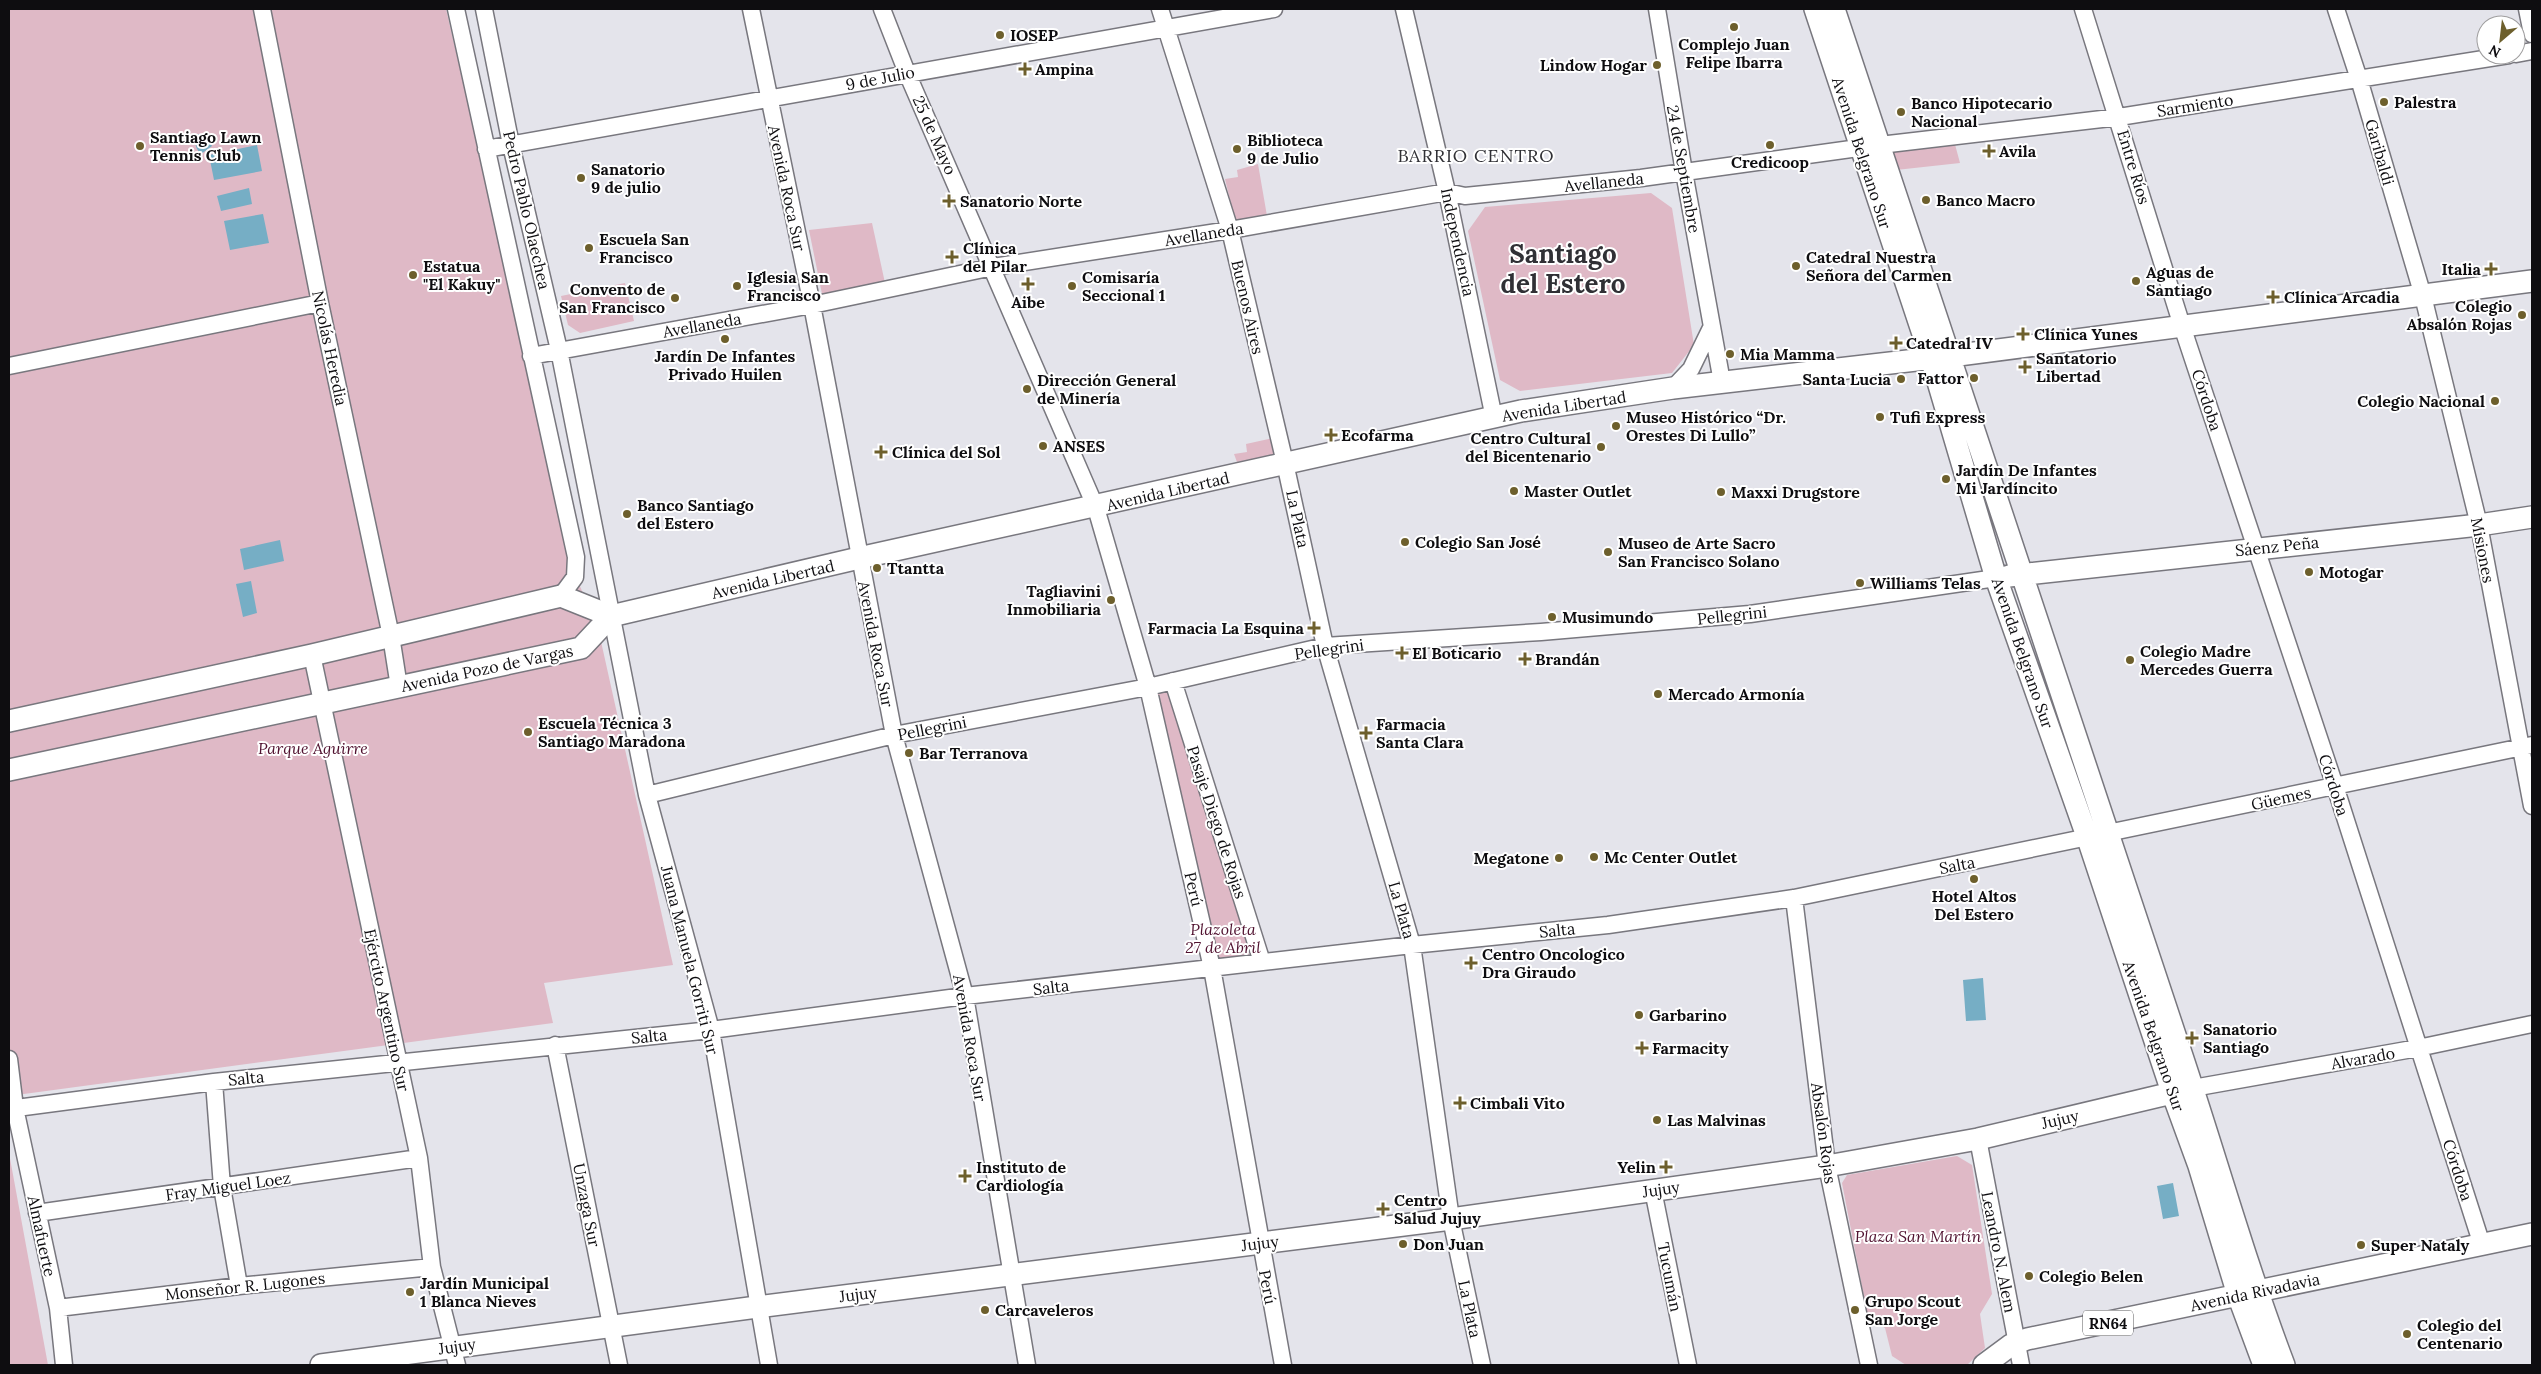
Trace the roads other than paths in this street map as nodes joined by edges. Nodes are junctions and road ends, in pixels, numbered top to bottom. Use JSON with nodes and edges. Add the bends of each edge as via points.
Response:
{"nodes":[{"id":1,"x":262,"y":9,"type":"edge"},
{"id":2,"x":456,"y":9,"type":"edge"},
{"id":3,"x":484,"y":9,"type":"edge"},
{"id":4,"x":750,"y":9,"type":"edge"},
{"id":5,"x":882,"y":9,"type":"edge"},
{"id":6,"x":1160,"y":9,"type":"edge"},
{"id":7,"x":1274,"y":9,"type":"edge"},
{"id":8,"x":1404,"y":9,"type":"edge"},
{"id":9,"x":1657,"y":9,"type":"edge"},
{"id":10,"x":1814,"y":9,"type":"edge"},
{"id":11,"x":1834,"y":9,"type":"edge"},
{"id":12,"x":2084,"y":9,"type":"edge"},
{"id":13,"x":2336,"y":9,"type":"edge"},
{"id":14,"x":2527,"y":9,"type":"edge"},
{"id":15,"x":1166,"y":27,"type":"junction"},
{"id":16,"x":2532,"y":34,"type":"edge"},
{"id":17,"x":2476,"y":60,"type":"edge"},
{"id":18,"x":908,"y":73,"type":"junction"},
{"id":19,"x":2359,"y":80,"type":"junction"},
{"id":20,"x":769,"y":99,"type":"junction"},
{"id":21,"x":2119,"y":117,"type":"junction"},
{"id":22,"x":511,"y":145,"type":"junction"},
{"id":23,"x":1870,"y":147,"type":"junction"},
{"id":24,"x":486,"y":150,"type":"junction"},
{"id":25,"x":1684,"y":172,"type":"junction"},
{"id":26,"x":1447,"y":192,"type":"junction"},
{"id":27,"x":1230,"y":230,"type":"junction"},
{"id":28,"x":993,"y":267,"type":"junction"},
{"id":29,"x":2532,"y":281,"type":"edge"},
{"id":30,"x":2422,"y":296,"type":"junction"},
{"id":31,"x":320,"y":302,"type":"junction"},
{"id":32,"x":812,"y":305,"type":"junction"},
{"id":33,"x":2182,"y":326,"type":"junction"},
{"id":34,"x":1711,"y":328,"type":"junction"},
{"id":35,"x":559,"y":350,"type":"junction"},
{"id":36,"x":531,"y":356,"type":"junction"},
{"id":37,"x":1941,"y":357,"type":"junction"},
{"id":38,"x":9,"y":366,"type":"edge"},
{"id":39,"x":1722,"y":382,"type":"junction"},
{"id":40,"x":1673,"y":388,"type":"junction"},
{"id":41,"x":1494,"y":418,"type":"junction"},
{"id":42,"x":1285,"y":463,"type":"junction"},
{"id":43,"x":1096,"y":508,"type":"junction"},
{"id":44,"x":2532,"y":517,"type":"edge"},
{"id":45,"x":2479,"y":524,"type":"junction"},
{"id":46,"x":2256,"y":548,"type":"junction"},
{"id":47,"x":859,"y":558,"type":"junction"},
{"id":48,"x":2021,"y":573,"type":"junction"},
{"id":49,"x":1996,"y":578,"type":"junction"},
{"id":50,"x":561,"y":596,"type":"junction"},
{"id":51,"x":611,"y":616,"type":"junction"},
{"id":52,"x":391,"y":636,"type":"junction"},
{"id":53,"x":1325,"y":646,"type":"junction"},
{"id":54,"x":312,"y":655,"type":"junction"},
{"id":55,"x":1173,"y":682,"type":"junction"},
{"id":56,"x":399,"y":687,"type":"junction"},
{"id":57,"x":1148,"y":687,"type":"junction"},
{"id":58,"x":322,"y":703,"type":"junction"},
{"id":59,"x":9,"y":721,"type":"edge"},
{"id":60,"x":894,"y":735,"type":"junction"},
{"id":61,"x":2526,"y":746,"type":"edge"},
{"id":62,"x":9,"y":770,"type":"edge"},
{"id":63,"x":2335,"y":786,"type":"junction"},
{"id":64,"x":647,"y":794,"type":"junction"},
{"id":65,"x":2532,"y":806,"type":"edge"},
{"id":66,"x":2098,"y":836,"type":"junction"},
{"id":67,"x":1794,"y":898,"type":"junction"},
{"id":68,"x":1412,"y":945,"type":"junction"},
{"id":69,"x":1262,"y":962,"type":"junction"},
{"id":70,"x":1212,"y":968,"type":"junction"},
{"id":71,"x":965,"y":996,"type":"junction"},
{"id":72,"x":2532,"y":1024,"type":"edge"},
{"id":73,"x":711,"y":1030,"type":"junction"},
{"id":74,"x":555,"y":1045,"type":"junction"},
{"id":75,"x":2418,"y":1048,"type":"junction"},
{"id":76,"x":9,"y":1059,"type":"edge"},
{"id":77,"x":398,"y":1061,"type":"junction"},
{"id":78,"x":214,"y":1082,"type":"junction"},
{"id":79,"x":2193,"y":1088,"type":"junction"},
{"id":80,"x":2172,"y":1092,"type":"junction"},
{"id":81,"x":12,"y":1108,"type":"edge"},
{"id":82,"x":1978,"y":1139,"type":"junction"},
{"id":83,"x":419,"y":1158,"type":"junction"},
{"id":84,"x":1827,"y":1166,"type":"junction"},
{"id":85,"x":222,"y":1187,"type":"junction"},
{"id":86,"x":1653,"y":1190,"type":"junction"},
{"id":87,"x":37,"y":1213,"type":"junction"},
{"id":88,"x":1451,"y":1219,"type":"junction"},
{"id":89,"x":2532,"y":1234,"type":"edge"},
{"id":90,"x":1260,"y":1243,"type":"junction"},
{"id":91,"x":2482,"y":1245,"type":"junction"},
{"id":92,"x":432,"y":1268,"type":"junction"},
{"id":93,"x":1010,"y":1274,"type":"junction"},
{"id":94,"x":239,"y":1286,"type":"junction"},
{"id":95,"x":2247,"y":1293,"type":"junction"},
{"id":96,"x":757,"y":1306,"type":"junction"},
{"id":97,"x":58,"y":1308,"type":"junction"},
{"id":98,"x":611,"y":1326,"type":"junction"},
{"id":99,"x":2016,"y":1342,"type":"junction"},
{"id":100,"x":455,"y":1356,"type":"edge"},
{"id":101,"x":64,"y":1365,"type":"edge"},
{"id":102,"x":321,"y":1365,"type":"edge"},
{"id":103,"x":619,"y":1365,"type":"edge"},
{"id":104,"x":769,"y":1365,"type":"edge"},
{"id":105,"x":1027,"y":1365,"type":"edge"},
{"id":106,"x":1283,"y":1365,"type":"edge"},
{"id":107,"x":1482,"y":1365,"type":"edge"},
{"id":108,"x":1688,"y":1365,"type":"edge"},
{"id":109,"x":1869,"y":1365,"type":"edge"},
{"id":110,"x":1984,"y":1365,"type":"edge"},
{"id":111,"x":2021,"y":1365,"type":"edge"},
{"id":112,"x":2264,"y":1365,"type":"edge"},
{"id":113,"x":2284,"y":1365,"type":"edge"}],
"edges":[{"from":1,"to":31,"type":"street","name":"Nicolás Heredia"},
{"from":2,"to":24,"type":"street","name":"Pedro Pablo Olaechea"},
{"from":3,"to":22,"type":"street","name":"Pedro Pablo Olaechea"},
{"from":4,"to":20,"type":"street","name":"Avenida Roca Sur"},
{"from":5,"to":18,"type":"street","name":"25 de Mayo"},
{"from":6,"to":15,"type":"street","name":"Buenos Aires"},
{"from":7,"to":15,"type":"street","name":"9 de Julio"},
{"from":8,"to":26,"type":"street","name":"Independencia"},
{"from":9,"to":25,"type":"street","name":"24 de Septiembre"},
{"from":10,"to":23,"type":"main road","name":"Avenida Belgrano Sur"},
{"from":11,"to":23,"type":"main road","name":"Avenida Belgrano Sur"},
{"from":12,"to":21,"type":"street","name":"Entre Ríos"},
{"from":13,"to":19,"type":"street","name":"Garibaldi"},
{"from":14,"to":16,"type":"street"},
{"from":15,"to":18,"type":"street","name":"9 de Julio"},
{"from":15,"to":27,"type":"street","name":"Buenos Aires"},
{"from":17,"to":19,"type":"street","name":"Sarmiento"},
{"from":18,"to":20,"type":"street","name":"9 de Julio"},
{"from":18,"to":28,"type":"street","name":"25 de Mayo"},
{"from":19,"to":21,"type":"street","name":"Sarmiento"},
{"from":19,"to":30,"type":"street","name":"Garibaldi"},
{"from":20,"to":22,"type":"street","name":"9 de Julio"},
{"from":20,"to":32,"type":"street","name":"Avenida Roca Sur"},
{"from":21,"to":23,"type":"street","name":"Sarmiento"},
{"from":21,"to":33,"type":"street","name":"Entre Ríos"},
{"from":22,"to":24,"type":"street","name":"9 de Julio"},
{"from":22,"to":35,"type":"street","name":"Pedro Pablo Olaechea"},
{"from":23,"to":25,"type":"street","name":"Avellaneda"},
{"from":23,"to":37,"type":"main road","name":"Avenida Belgrano Sur"},
{"from":24,"to":36,"type":"street","name":"Pedro Pablo Olaechea"},
{"from":25,"to":26,"type":"street","name":"Avellaneda","via":[[1466,196]]},
{"from":25,"to":34,"type":"street","name":"24 de Septiembre"},
{"from":26,"to":27,"type":"street","name":"Avellaneda"},
{"from":26,"to":41,"type":"street","name":"Independencia"},
{"from":27,"to":28,"type":"street","name":"Avellaneda"},
{"from":27,"to":42,"type":"street","name":"Buenos Aires"},
{"from":28,"to":32,"type":"street","name":"Avellaneda"},
{"from":28,"to":43,"type":"street","name":"25 de Mayo"},
{"from":29,"to":30,"type":"main road","name":"Avenida Libertad"},
{"from":30,"to":33,"type":"main road","name":"Avenida Libertad"},
{"from":30,"to":45,"type":"street","name":"Misiones"},
{"from":31,"to":38,"type":"street"},
{"from":31,"to":52,"type":"street","name":"Nicolás Heredia"},
{"from":32,"to":35,"type":"street","name":"Avellaneda"},
{"from":32,"to":47,"type":"street","name":"Avenida Roca Sur"},
{"from":33,"to":37,"type":"main road","name":"Avenida Libertad"},
{"from":33,"to":46,"type":"street","name":"Córdoba"},
{"from":34,"to":39,"type":"street","name":"24 de Septiembre"},
{"from":34,"to":40,"type":"street","via":[[1691,370]]},
{"from":35,"to":36,"type":"street","name":"Avellaneda"},
{"from":35,"to":51,"type":"street","name":"Pedro Pablo Olaechea"},
{"from":36,"to":50,"type":"street","name":"Pedro Pablo Olaechea","via":[[576,557],[575,577]]},
{"from":37,"to":39,"type":"main road","name":"Avenida Libertad"},
{"from":37,"to":48,"type":"main road","name":"Avenida Belgrano Sur"},
{"from":37,"to":49,"type":"main road","name":"Avenida Belgrano Sur"},
{"from":39,"to":40,"type":"main road","name":"Avenida Libertad"},
{"from":40,"to":41,"type":"main road","name":"Avenida Libertad"},
{"from":41,"to":42,"type":"main road","name":"Avenida Libertad"},
{"from":42,"to":43,"type":"main road","name":"Avenida Libertad"},
{"from":42,"to":53,"type":"street","name":"La Plata"},
{"from":43,"to":47,"type":"main road","name":"Avenida Libertad"},
{"from":43,"to":57,"type":"street","name":"Perú"},
{"from":44,"to":45,"type":"main road","name":"Sáenz Peña"},
{"from":45,"to":46,"type":"main road","name":"Sáenz Peña"},
{"from":45,"to":61,"type":"street","name":"Misiones"},
{"from":46,"to":48,"type":"main road","name":"Sáenz Peña"},
{"from":46,"to":63,"type":"street","name":"Córdoba"},
{"from":47,"to":51,"type":"main road","name":"Avenida Libertad"},
{"from":47,"to":60,"type":"street","name":"Avenida Roca Sur"},
{"from":48,"to":49,"type":"main road","name":"Pellegrini"},
{"from":48,"to":66,"type":"main road","name":"Avenida Belgrano Sur"},
{"from":49,"to":53,"type":"street","name":"Pellegrini","via":[[1750,614]]},
{"from":49,"to":66,"type":"main road","name":"Avenida Belgrano Sur"},
{"from":50,"to":51,"type":"main road"},
{"from":50,"to":52,"type":"main road"},
{"from":51,"to":56,"type":"main road","name":"Avenida Pozo de Vargas","via":[[581,648]]},
{"from":51,"to":64,"type":"street","name":"Juana Manuela Gorriti Sur"},
{"from":52,"to":54,"type":"main road"},
{"from":52,"to":56,"type":"street","name":"Nicolás Heredia"},
{"from":53,"to":55,"type":"street","name":"Pellegrini"},
{"from":53,"to":68,"type":"street","name":"La Plata"},
{"from":54,"to":58,"type":"street","name":"Ejército Argentino Sur"},
{"from":54,"to":59,"type":"main road"},
{"from":55,"to":57,"type":"street","name":"Pellegrini"},
{"from":55,"to":69,"type":"street","name":"Pasaje Diego de Rojas"},
{"from":56,"to":58,"type":"main road","name":"Avenida Pozo de Vargas"},
{"from":57,"to":60,"type":"street","name":"Pellegrini"},
{"from":57,"to":70,"type":"street","name":"Perú"},
{"from":58,"to":62,"type":"main road","name":"Avenida Pozo de Vargas"},
{"from":58,"to":77,"type":"street","name":"Ejército Argentino Sur"},
{"from":60,"to":64,"type":"street","name":"Pellegrini"},
{"from":60,"to":71,"type":"street","name":"Avenida Roca Sur"},
{"from":61,"to":63,"type":"street","name":"Güemes"},
{"from":61,"to":65,"type":"street","name":"Misiones"},
{"from":63,"to":66,"type":"street","name":"Güemes"},
{"from":63,"to":75,"type":"street","name":"Córdoba"},
{"from":64,"to":73,"type":"street","name":"Juana Manuela Gorriti Sur"},
{"from":66,"to":67,"type":"street","name":"Salta"},
{"from":66,"to":79,"type":"main road","name":"Avenida Belgrano Sur"},
{"from":66,"to":80,"type":"main road","name":"Avenida Belgrano Sur"},
{"from":67,"to":68,"type":"street","name":"Salta","via":[[1608,925]]},
{"from":67,"to":84,"type":"street","name":"Absalón Rojas"},
{"from":68,"to":69,"type":"street","name":"Salta"},
{"from":68,"to":88,"type":"street","name":"La Plata"},
{"from":69,"to":70,"type":"street","name":"Salta"},
{"from":70,"to":71,"type":"street","name":"Salta"},
{"from":70,"to":90,"type":"street","name":"Perú"},
{"from":71,"to":73,"type":"street","name":"Salta"},
{"from":71,"to":93,"type":"street","name":"Avenida Roca Sur"},
{"from":72,"to":75,"type":"street","name":"Alvarado"},
{"from":73,"to":74,"type":"street","name":"Salta"},
{"from":73,"to":96,"type":"street","name":"Juana Manuela Gorriti Sur"},
{"from":74,"to":77,"type":"street","name":"Salta"},
{"from":74,"to":98,"type":"street","name":"Unzaga Sur"},
{"from":75,"to":79,"type":"street","name":"Alvarado"},
{"from":75,"to":91,"type":"street","name":"Córdoba"},
{"from":76,"to":81,"type":"street","name":"Almafuerte"},
{"from":77,"to":78,"type":"street","name":"Salta"},
{"from":77,"to":83,"type":"street","name":"Ejército Argentino Sur"},
{"from":78,"to":81,"type":"street","name":"Salta"},
{"from":78,"to":85,"type":"street"},
{"from":79,"to":80,"type":"main road","name":"Jujuy"},
{"from":79,"to":95,"type":"main road","name":"Avenida Belgrano Sur"},
{"from":80,"to":82,"type":"main road","name":"Jujuy"},
{"from":80,"to":95,"type":"main road","name":"Avenida Belgrano Sur"},
{"from":81,"to":87,"type":"street","name":"Almafuerte"},
{"from":82,"to":84,"type":"main road","name":"Jujuy"},
{"from":82,"to":99,"type":"street","name":"Leandro N. Alem"},
{"from":83,"to":85,"type":"street","name":"Fray Miguel Loez"},
{"from":83,"to":92,"type":"street","name":"Ejército Argentino Sur"},
{"from":84,"to":86,"type":"main road","name":"Jujuy"},
{"from":84,"to":109,"type":"street","name":"Absalón Rojas"},
{"from":85,"to":87,"type":"street","name":"Fray Miguel Loez"},
{"from":85,"to":94,"type":"street"},
{"from":86,"to":88,"type":"main road","name":"Jujuy"},
{"from":86,"to":108,"type":"street","name":"Tucumán"},
{"from":87,"to":97,"type":"street","name":"Almafuerte"},
{"from":88,"to":90,"type":"main road","name":"Jujuy"},
{"from":88,"to":107,"type":"street","name":"La Plata"},
{"from":89,"to":91,"type":"main road","name":"Avenida Rivadavia","number":"RN64"},
{"from":90,"to":93,"type":"main road","name":"Jujuy"},
{"from":90,"to":106,"type":"street","name":"Perú"},
{"from":91,"to":95,"type":"main road","name":"Avenida Rivadavia","number":"RN64"},
{"from":92,"to":94,"type":"street","name":"Monseñor R. Lugones"},
{"from":92,"to":100,"type":"street","name":"Ejército Argentino Sur"},
{"from":93,"to":96,"type":"main road","name":"Jujuy"},
{"from":93,"to":105,"type":"street","name":"Avenida Roca Sur"},
{"from":94,"to":97,"type":"street","name":"Monseñor R. Lugones"},
{"from":95,"to":99,"type":"main road","name":"Avenida Rivadavia","number":"RN64"},
{"from":95,"to":112,"type":"main road"},
{"from":95,"to":113,"type":"main road"},
{"from":96,"to":98,"type":"main road","name":"Jujuy"},
{"from":96,"to":104,"type":"street","name":"Juana Manuela Gorriti Sur"},
{"from":97,"to":101,"type":"street","name":"Almafuerte"},
{"from":98,"to":100,"type":"main road","name":"Jujuy"},
{"from":98,"to":103,"type":"street","name":"Unzaga Sur"},
{"from":99,"to":110,"type":"main road","name":"Avenida Rivadavia","number":"RN64"},
{"from":99,"to":111,"type":"street","name":"Leandro N. Alem"},
{"from":100,"to":102,"type":"main road","name":"Jujuy"}]}
